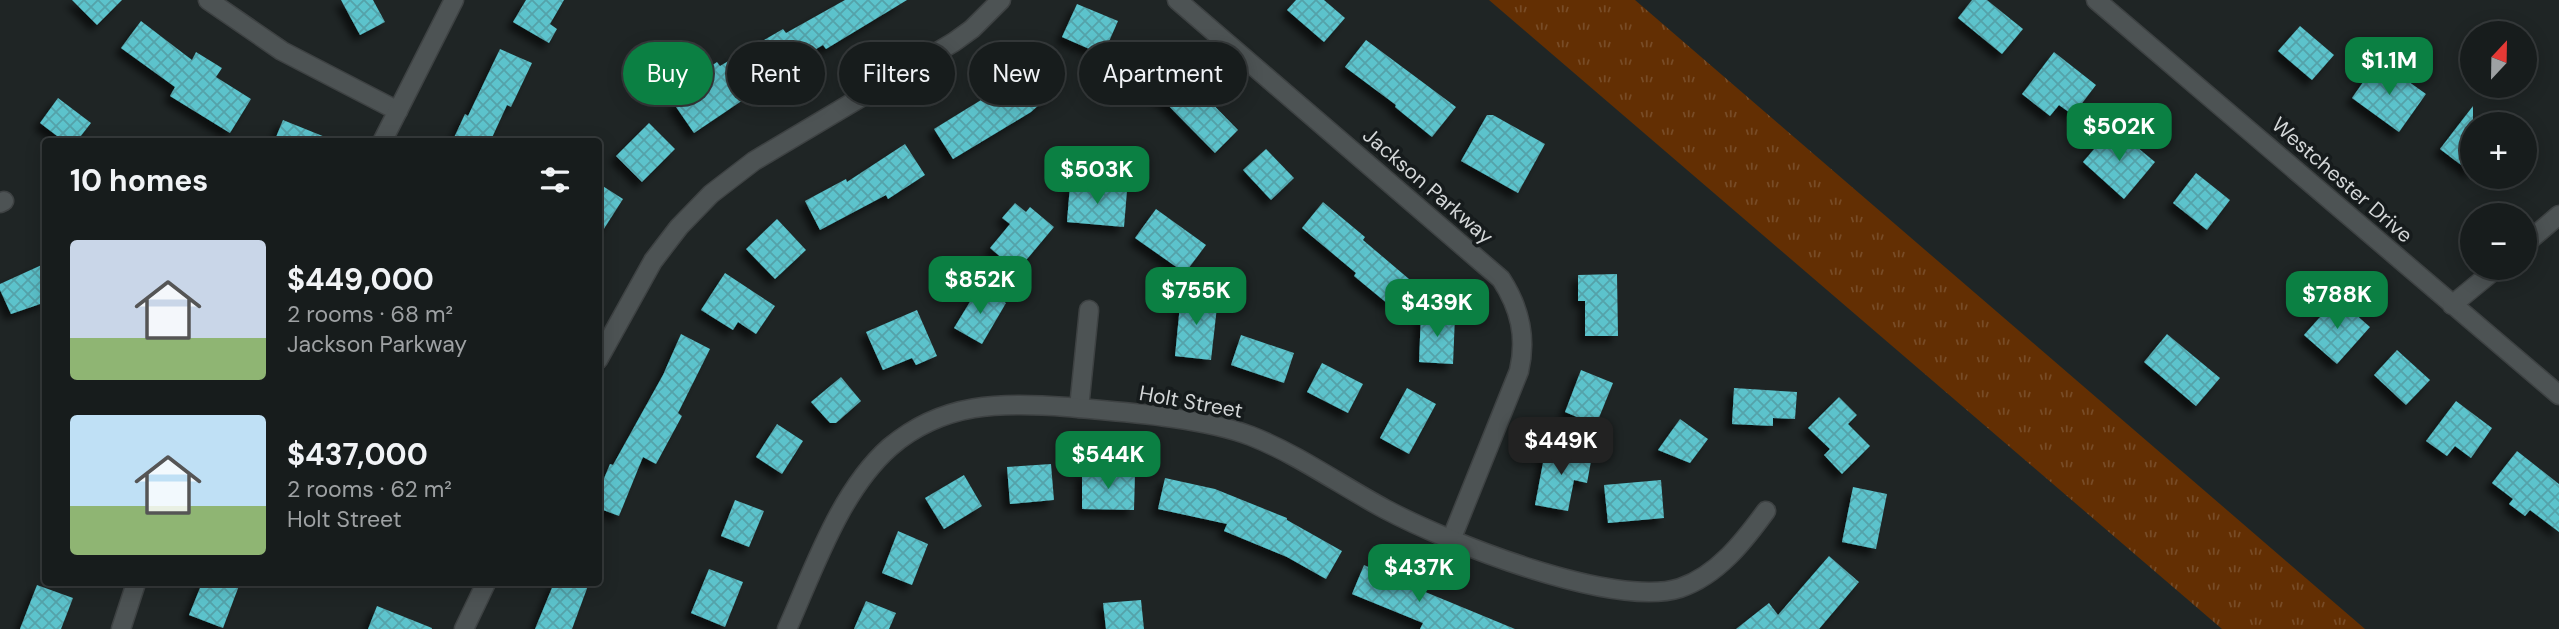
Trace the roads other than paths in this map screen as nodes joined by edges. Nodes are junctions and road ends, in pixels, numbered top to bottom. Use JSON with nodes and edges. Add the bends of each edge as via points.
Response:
{"nodes":[{"id":1,"x":208,"y":0,"type":"edge"},
{"id":2,"x":454,"y":0,"type":"edge"},
{"id":3,"x":1001,"y":0,"type":"edge"},
{"id":4,"x":1177,"y":0,"type":"edge"},
{"id":5,"x":2096,"y":0,"type":"edge"},
{"id":6,"x":398,"y":111,"type":"junction"},
{"id":7,"x":384,"y":138,"type":"edge"},
{"id":8,"x":2559,"y":215,"type":"edge"},
{"id":9,"x":2537,"y":234,"type":"edge"},
{"id":10,"x":2482,"y":280,"type":"edge"},
{"id":11,"x":2452,"y":305,"type":"junction"},
{"id":12,"x":1089,"y":310,"type":"dead end"},
{"id":13,"x":602,"y":353,"type":"edge"},
{"id":14,"x":2559,"y":395,"type":"edge"},
{"id":15,"x":1079,"y":408,"type":"junction"},
{"id":16,"x":1766,"y":511,"type":"dead end"},
{"id":17,"x":1451,"y":540,"type":"junction"},
{"id":18,"x":135,"y":586,"type":"edge"},
{"id":19,"x":485,"y":586,"type":"edge"},
{"id":20,"x":121,"y":629,"type":"edge"},
{"id":21,"x":464,"y":629,"type":"edge"},
{"id":22,"x":787,"y":629,"type":"edge"}],
"edges":[{"from":1,"to":6,"type":"street","via":[[282,51]]},
{"from":2,"to":6,"type":"street"},
{"from":3,"to":13,"type":"street","via":[[954,42],[754,161],[711,194],[653,261]]},
{"from":4,"to":17,"type":"street","name":"Jackson Parkway","via":[[1501,279],[1514,299],[1522,326],[1523,356]]},
{"from":5,"to":11,"type":"street","name":"Westchester Drive"},
{"from":6,"to":7,"type":"street"},
{"from":8,"to":9,"type":"street"},
{"from":10,"to":11,"type":"street"},
{"from":11,"to":14,"type":"street","name":"Westchester Drive"},
{"from":12,"to":15,"type":"street"},
{"from":15,"to":17,"type":"street","name":"Holt Street","via":[[1195,422],[1248,435]]},
{"from":15,"to":22,"type":"street","name":"Holt Street","via":[[1026,404],[970,407],[918,428],[891,446],[848,495]]},
{"from":16,"to":17,"type":"street","name":"Holt Street","via":[[1712,571],[1682,587],[1654,593],[1545,573]]},
{"from":18,"to":20,"type":"street"},
{"from":19,"to":21,"type":"street"}]}
